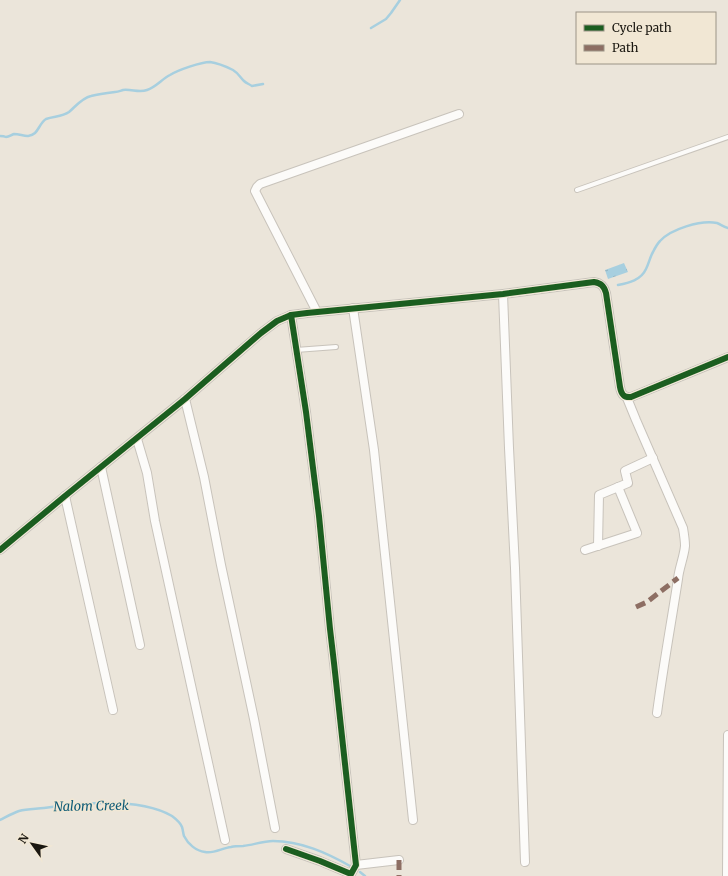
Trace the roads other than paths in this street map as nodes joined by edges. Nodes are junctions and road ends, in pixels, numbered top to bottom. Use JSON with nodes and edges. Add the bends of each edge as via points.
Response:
{"nodes":[{"id":1,"x":459,"y":114,"type":"dead end"},
{"id":2,"x":728,"y":136,"type":"edge"},
{"id":3,"x":577,"y":190,"type":"dead end"},
{"id":4,"x":503,"y":294,"type":"junction"},
{"id":5,"x":353,"y":308,"type":"junction"},
{"id":6,"x":317,"y":312,"type":"junction"},
{"id":7,"x":291,"y":315,"type":"junction"},
{"id":8,"x":336,"y":347,"type":"dead end"},
{"id":9,"x":296,"y":350,"type":"junction"},
{"id":10,"x":728,"y":358,"type":"edge"},
{"id":11,"x":627,"y":398,"type":"junction"},
{"id":12,"x":186,"y":400,"type":"junction"},
{"id":13,"x":137,"y":439,"type":"junction"},
{"id":14,"x":653,"y":458,"type":"junction"},
{"id":15,"x":101,"y":468,"type":"junction"},
{"id":16,"x":618,"y":487,"type":"junction"},
{"id":17,"x":65,"y":496,"type":"junction"},
{"id":18,"x":598,"y":546,"type":"junction"},
{"id":19,"x":0,"y":550,"type":"edge"},
{"id":20,"x":585,"y":550,"type":"dead end"},
{"id":21,"x":140,"y":645,"type":"dead end"},
{"id":22,"x":113,"y":710,"type":"dead end"},
{"id":23,"x":657,"y":713,"type":"dead end"},
{"id":24,"x":728,"y":735,"type":"edge"},
{"id":25,"x":413,"y":820,"type":"dead end"},
{"id":26,"x":275,"y":828,"type":"dead end"},
{"id":27,"x":225,"y":840,"type":"dead end"},
{"id":28,"x":286,"y":850,"type":"dead end"},
{"id":29,"x":399,"y":860,"type":"dead end"},
{"id":30,"x":525,"y":862,"type":"dead end"},
{"id":31,"x":356,"y":865,"type":"junction"},
{"id":32,"x":727,"y":876,"type":"edge"}],
"edges":[{"from":1,"to":6,"type":"street","via":[[257,187],[255,192]]},
{"from":2,"to":3,"type":"lane"},
{"from":4,"to":5,"type":"street"},
{"from":4,"to":11,"type":"street","via":[[581,283],[602,284],[606,293],[620,387],[622,395]]},
{"from":4,"to":30,"type":"street"},
{"from":5,"to":6,"type":"street"},
{"from":5,"to":25,"type":"street","via":[[374,450]]},
{"from":6,"to":7,"type":"street"},
{"from":7,"to":9,"type":"street"},
{"from":7,"to":12,"type":"street","via":[[277,321],[261,333]]},
{"from":8,"to":9,"type":"lane"},
{"from":9,"to":31,"type":"street","via":[[319,516]]},
{"from":10,"to":11,"type":"street"},
{"from":11,"to":14,"type":"street"},
{"from":12,"to":13,"type":"street"},
{"from":12,"to":26,"type":"street"},
{"from":13,"to":15,"type":"street"},
{"from":13,"to":27,"type":"street"},
{"from":14,"to":16,"type":"street","via":[[625,471],[628,483]]},
{"from":14,"to":23,"type":"street","via":[[683,528],[685,543]]},
{"from":15,"to":17,"type":"street"},
{"from":15,"to":21,"type":"street"},
{"from":16,"to":18,"type":"street","via":[[599,495]]},
{"from":16,"to":18,"type":"street","via":[[637,533]]},
{"from":17,"to":19,"type":"street"},
{"from":17,"to":22,"type":"street"},
{"from":18,"to":20,"type":"street"},
{"from":24,"to":32,"type":"street"},
{"from":28,"to":31,"type":"street","via":[[351,874]]},
{"from":29,"to":31,"type":"street"}]}
